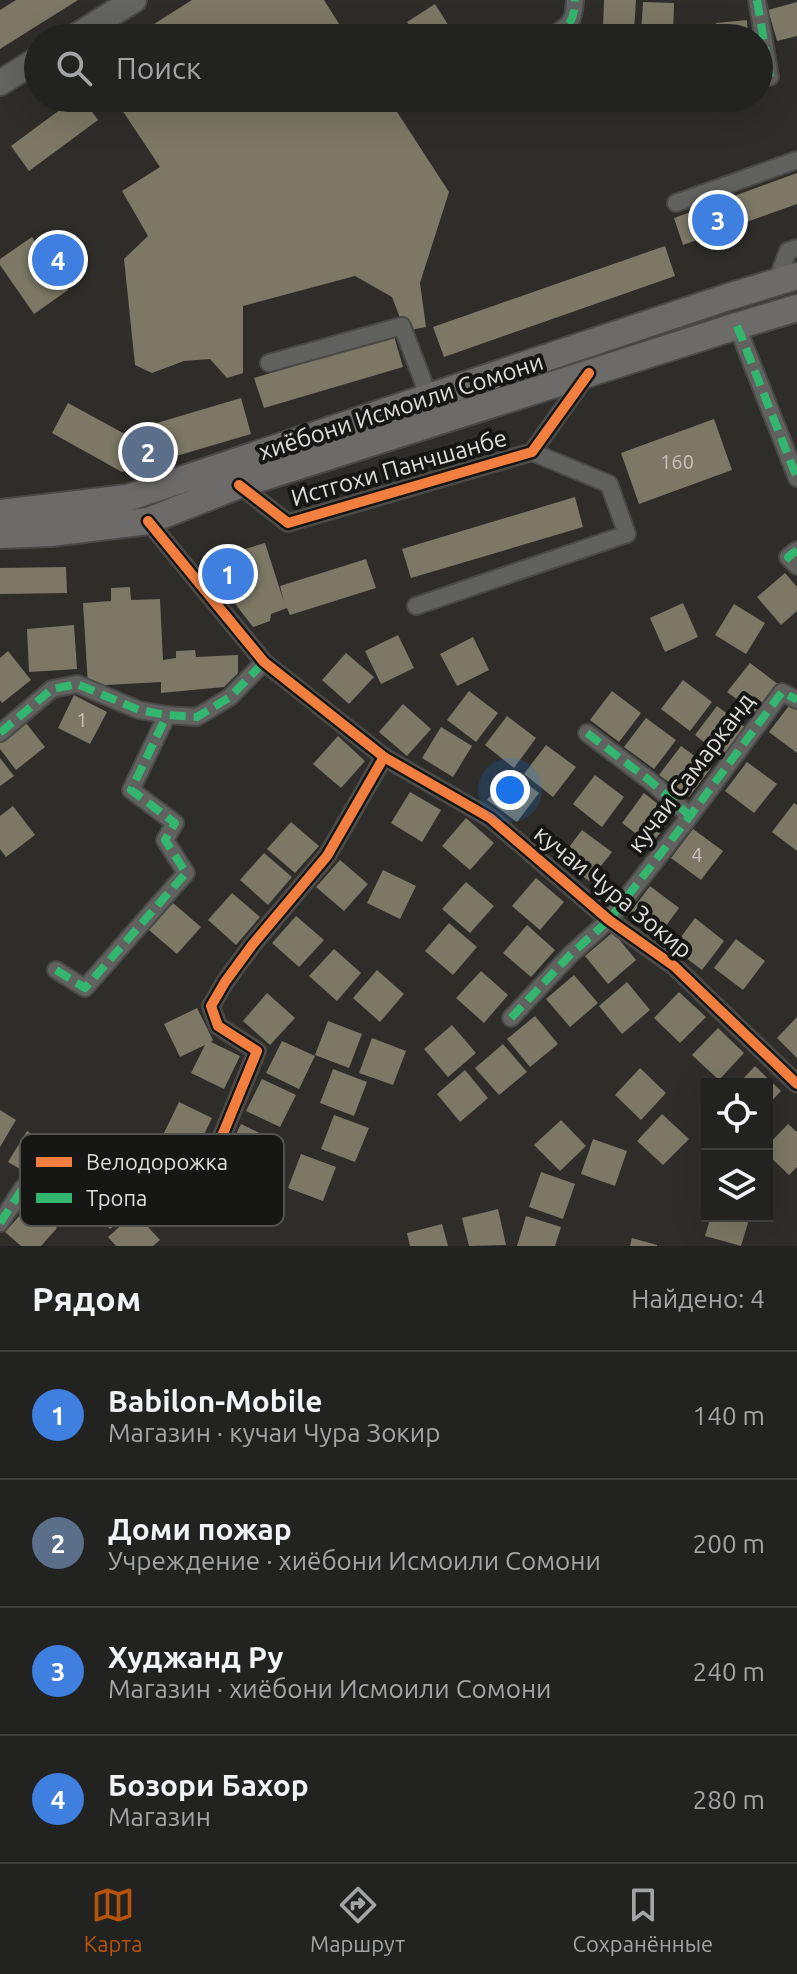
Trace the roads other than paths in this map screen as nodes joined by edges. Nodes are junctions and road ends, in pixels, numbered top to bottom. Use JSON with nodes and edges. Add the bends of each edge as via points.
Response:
{"nodes":[{"id":1,"x":134,"y":0,"type":"edge"},
{"id":2,"x":575,"y":0,"type":"edge"},
{"id":3,"x":757,"y":0,"type":"edge"},
{"id":4,"x":95,"y":24,"type":"edge"},
{"id":5,"x":570,"y":24,"type":"edge"},
{"id":6,"x":761,"y":24,"type":"edge"},
{"id":7,"x":24,"y":68,"type":"edge"},
{"id":8,"x":0,"y":83,"type":"edge"},
{"id":9,"x":797,"y":160,"type":"edge"},
{"id":10,"x":676,"y":203,"type":"dead end"},
{"id":11,"x":797,"y":248,"type":"edge"},
{"id":12,"x":786,"y":279,"type":"edge"},
{"id":13,"x":797,"y":308,"type":"edge"},
{"id":14,"x":737,"y":326,"type":"junction"},
{"id":15,"x":269,"y":363,"type":"dead end"},
{"id":16,"x":589,"y":373,"type":"junction"},
{"id":17,"x":429,"y":397,"type":"junction"},
{"id":18,"x":532,"y":452,"type":"junction"},
{"id":19,"x":797,"y":478,"type":"edge"},
{"id":20,"x":239,"y":485,"type":"junction"},
{"id":21,"x":0,"y":513,"type":"edge"},
{"id":22,"x":148,"y":521,"type":"junction"},
{"id":23,"x":0,"y":535,"type":"edge"},
{"id":24,"x":797,"y":550,"type":"edge"},
{"id":25,"x":797,"y":566,"type":"edge"},
{"id":26,"x":416,"y":606,"type":"dead end"},
{"id":27,"x":264,"y":662,"type":"junction"},
{"id":28,"x":790,"y":696,"type":"edge"},
{"id":29,"x":167,"y":715,"type":"junction"},
{"id":30,"x":0,"y":733,"type":"edge"},
{"id":31,"x":587,"y":733,"type":"dead end"},
{"id":32,"x":384,"y":757,"type":"junction"},
{"id":33,"x":690,"y":816,"type":"junction"},
{"id":34,"x":609,"y":920,"type":"junction"},
{"id":35,"x":56,"y":970,"type":"dead end"},
{"id":36,"x":511,"y":1018,"type":"dead end"},
{"id":37,"x":797,"y":1084,"type":"edge"},
{"id":38,"x":223,"y":1134,"type":"edge"},
{"id":39,"x":20,"y":1193,"type":"edge"},
{"id":40,"x":0,"y":1223,"type":"edge"}],
"edges":[{"from":1,"to":4,"type":"main road"},
{"from":2,"to":5,"type":"street"},
{"from":3,"to":6,"type":"street"},
{"from":7,"to":8,"type":"main road"},
{"from":9,"to":10,"type":"street"},
{"from":11,"to":12,"type":"street","via":[[788,251]]},
{"from":12,"to":17,"type":"main road","name":"хиёбони Исмоили Сомони"},
{"from":13,"to":14,"type":"main road"},
{"from":14,"to":16,"type":"main road"},
{"from":14,"to":19,"type":"street"},
{"from":15,"to":17,"type":"street","via":[[402,326]]},
{"from":16,"to":18,"type":"street","name":"Истгохи Панчшанбе"},
{"from":16,"to":20,"type":"main road"},
{"from":17,"to":21,"type":"main road","name":"хиёбони Исмоили Сомони","via":[[127,498]]},
{"from":18,"to":20,"type":"street","name":"Истгохи Панчшанбе","via":[[288,523]]},
{"from":18,"to":26,"type":"street","via":[[609,484],[627,534]]},
{"from":20,"to":22,"type":"main road"},
{"from":22,"to":23,"type":"main road"},
{"from":22,"to":27,"type":"street","name":"кучаи Чура Зокир"},
{"from":24,"to":25,"type":"street","via":[[788,557]]},
{"from":27,"to":29,"type":"street","via":[[230,697],[197,717]]},
{"from":27,"to":32,"type":"street","name":"кучаи Чура Зокир"},
{"from":28,"to":33,"type":"street","name":"кучаи Самарканд"},
{"from":29,"to":30,"type":"street","via":[[139,710],[77,684],[52,689]]},
{"from":29,"to":35,"type":"street","via":[[131,790],[175,823],[165,840],[186,873],[85,988]]},
{"from":31,"to":33,"type":"street"},
{"from":32,"to":34,"type":"street","name":"кучаи Чура Зокир","via":[[490,818]]},
{"from":32,"to":38,"type":"street","via":[[327,856],[253,944],[211,1006],[218,1026],[257,1051]]},
{"from":33,"to":34,"type":"street","name":"кучаи Самарканд"},
{"from":34,"to":36,"type":"street","name":"кучаи Самарканд"},
{"from":34,"to":37,"type":"street","name":"кучаи Чура Зокир","via":[[674,966]]},
{"from":39,"to":40,"type":"street"}]}
